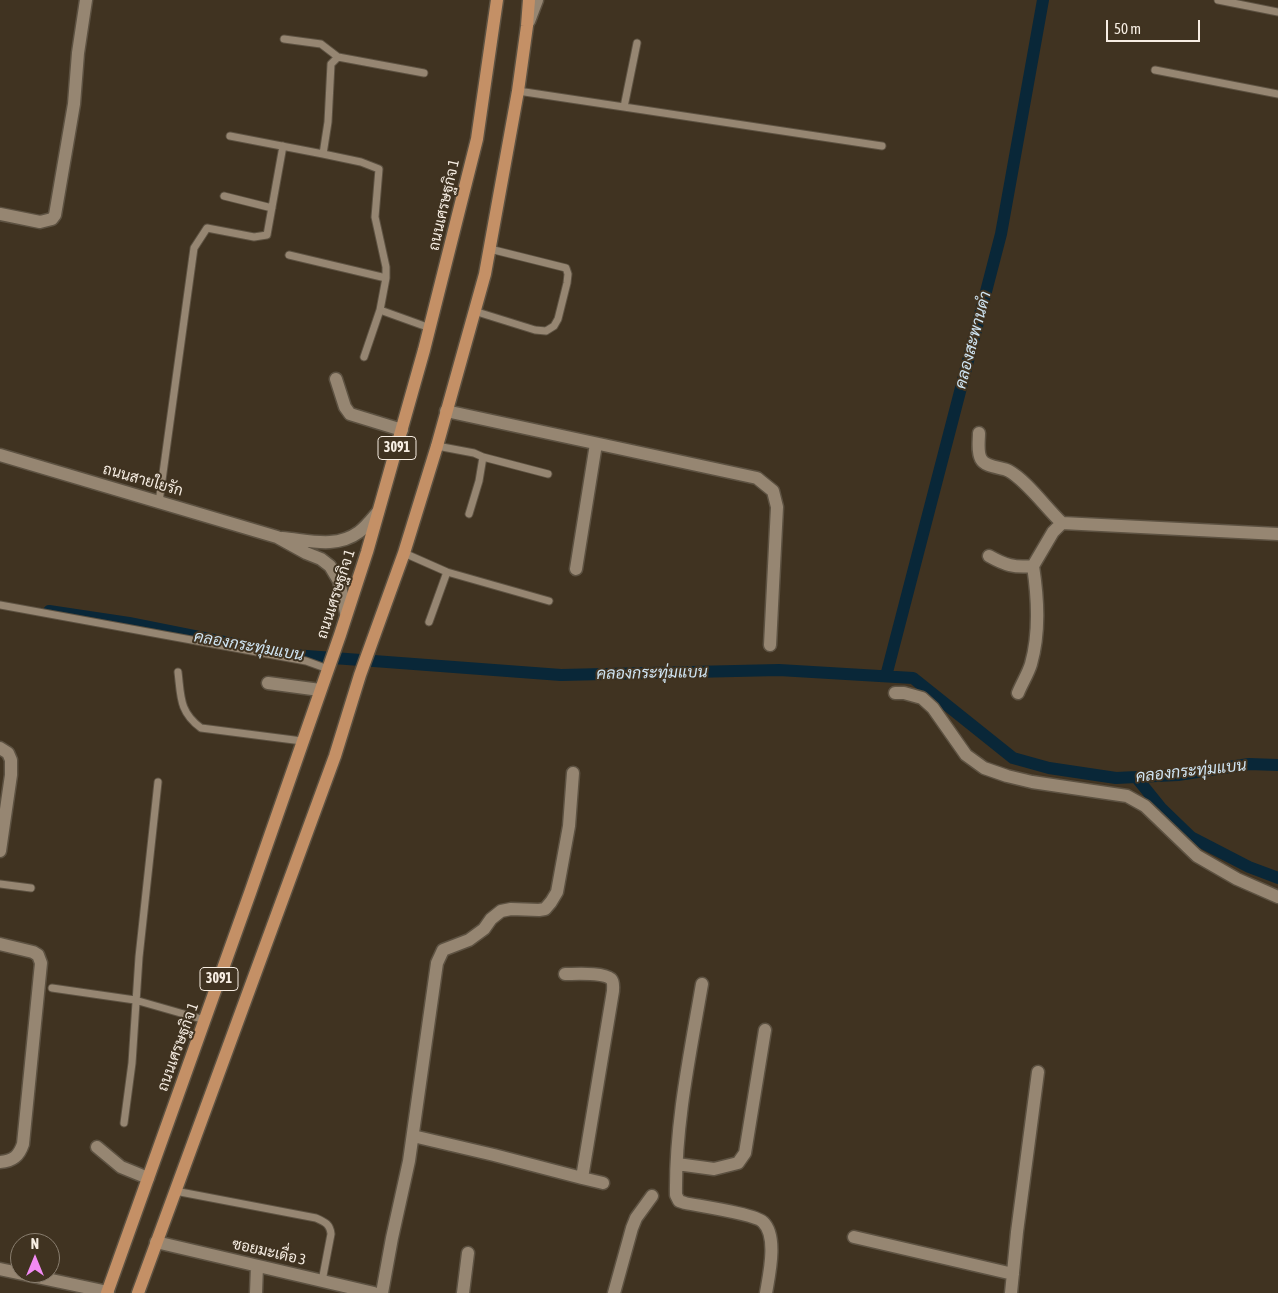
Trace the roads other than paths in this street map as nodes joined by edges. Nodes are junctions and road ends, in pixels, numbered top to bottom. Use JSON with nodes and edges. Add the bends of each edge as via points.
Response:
{"nodes":[{"id":1,"x":86,"y":0,"type":"edge"},
{"id":2,"x":528,"y":0,"type":"edge"},
{"id":3,"x":537,"y":0,"type":"edge"},
{"id":4,"x":1218,"y":0,"type":"edge"},
{"id":5,"x":496,"y":1,"type":"edge"},
{"id":6,"x":1278,"y":12,"type":"edge"},
{"id":7,"x":527,"y":26,"type":"junction"},
{"id":8,"x":284,"y":39,"type":"dead end"},
{"id":9,"x":637,"y":43,"type":"dead end"},
{"id":10,"x":338,"y":57,"type":"junction"},
{"id":11,"x":1155,"y":70,"type":"dead end"},
{"id":12,"x":424,"y":73,"type":"dead end"},
{"id":13,"x":518,"y":91,"type":"junction"},
{"id":14,"x":1278,"y":94,"type":"edge"},
{"id":15,"x":624,"y":107,"type":"junction"},
{"id":16,"x":230,"y":136,"type":"dead end"},
{"id":17,"x":283,"y":146,"type":"junction"},
{"id":18,"x":882,"y":146,"type":"dead end"},
{"id":19,"x":323,"y":154,"type":"junction"},
{"id":20,"x":224,"y":196,"type":"dead end"},
{"id":21,"x":272,"y":208,"type":"junction"},
{"id":22,"x":0,"y":214,"type":"edge"},
{"id":23,"x":490,"y":249,"type":"junction"},
{"id":24,"x":289,"y":255,"type":"dead end"},
{"id":25,"x":386,"y":278,"type":"junction"},
{"id":26,"x":380,"y":310,"type":"junction"},
{"id":27,"x":474,"y":311,"type":"junction"},
{"id":28,"x":430,"y":328,"type":"junction"},
{"id":29,"x":364,"y":357,"type":"dead end"},
{"id":30,"x":336,"y":379,"type":"dead end"},
{"id":31,"x":446,"y":411,"type":"junction"},
{"id":32,"x":402,"y":430,"type":"junction"},
{"id":33,"x":979,"y":433,"type":"dead end"},
{"id":34,"x":596,"y":444,"type":"junction"},
{"id":35,"x":437,"y":446,"type":"junction"},
{"id":36,"x":0,"y":455,"type":"edge"},
{"id":37,"x":483,"y":456,"type":"junction"},
{"id":38,"x":548,"y":474,"type":"dead end"},
{"id":39,"x":159,"y":502,"type":"junction"},
{"id":40,"x":378,"y":512,"type":"junction"},
{"id":41,"x":469,"y":514,"type":"dead end"},
{"id":42,"x":1062,"y":523,"type":"junction"},
{"id":43,"x":1278,"y":534,"type":"edge"},
{"id":44,"x":277,"y":538,"type":"junction"},
{"id":45,"x":404,"y":553,"type":"junction"},
{"id":46,"x":989,"y":556,"type":"dead end"},
{"id":47,"x":1033,"y":566,"type":"junction"},
{"id":48,"x":576,"y":569,"type":"dead end"},
{"id":49,"x":447,"y":572,"type":"junction"},
{"id":50,"x":549,"y":601,"type":"dead end"},
{"id":51,"x":0,"y":605,"type":"edge"},
{"id":52,"x":346,"y":613,"type":"junction"},
{"id":53,"x":429,"y":622,"type":"dead end"},
{"id":54,"x":770,"y":645,"type":"dead end"},
{"id":55,"x":328,"y":666,"type":"junction"},
{"id":56,"x":178,"y":672,"type":"dead end"},
{"id":57,"x":268,"y":683,"type":"dead end"},
{"id":58,"x":320,"y":690,"type":"junction"},
{"id":59,"x":895,"y":693,"type":"dead end"},
{"id":60,"x":1018,"y":693,"type":"dead end"},
{"id":61,"x":302,"y":741,"type":"junction"},
{"id":62,"x":0,"y":748,"type":"edge"},
{"id":63,"x":573,"y":773,"type":"dead end"},
{"id":64,"x":158,"y":782,"type":"dead end"},
{"id":65,"x":0,"y":851,"type":"edge"},
{"id":66,"x":0,"y":884,"type":"edge"},
{"id":67,"x":31,"y":888,"type":"dead end"},
{"id":68,"x":1278,"y":897,"type":"edge"},
{"id":69,"x":0,"y":944,"type":"edge"},
{"id":70,"x":565,"y":974,"type":"dead end"},
{"id":71,"x":702,"y":984,"type":"dead end"},
{"id":72,"x":52,"y":988,"type":"dead end"},
{"id":73,"x":135,"y":1000,"type":"junction"},
{"id":74,"x":205,"y":1020,"type":"junction"},
{"id":75,"x":765,"y":1030,"type":"dead end"},
{"id":76,"x":1038,"y":1072,"type":"dead end"},
{"id":77,"x":124,"y":1122,"type":"dead end"},
{"id":78,"x":413,"y":1136,"type":"junction"},
{"id":79,"x":97,"y":1147,"type":"dead end"},
{"id":80,"x":0,"y":1162,"type":"edge"},
{"id":81,"x":677,"y":1164,"type":"junction"},
{"id":82,"x":148,"y":1178,"type":"junction"},
{"id":83,"x":582,"y":1178,"type":"junction"},
{"id":84,"x":602,"y":1183,"type":"dead end"},
{"id":85,"x":175,"y":1191,"type":"junction"},
{"id":86,"x":652,"y":1196,"type":"dead end"},
{"id":87,"x":854,"y":1237,"type":"dead end"},
{"id":88,"x":156,"y":1242,"type":"junction"},
{"id":89,"x":468,"y":1253,"type":"dead end"},
{"id":90,"x":257,"y":1266,"type":"junction"},
{"id":91,"x":0,"y":1269,"type":"edge"},
{"id":92,"x":1013,"y":1274,"type":"junction"},
{"id":93,"x":322,"y":1281,"type":"junction"},
{"id":94,"x":108,"y":1292,"type":"edge"},
{"id":95,"x":138,"y":1293,"type":"edge"},
{"id":96,"x":256,"y":1293,"type":"edge"},
{"id":97,"x":373,"y":1293,"type":"edge"},
{"id":98,"x":464,"y":1293,"type":"edge"},
{"id":99,"x":614,"y":1293,"type":"edge"},
{"id":100,"x":766,"y":1293,"type":"edge"},
{"id":101,"x":1011,"y":1293,"type":"edge"}],
"edges":[{"from":1,"to":22,"type":"street","via":[[74,104],[55,214],[52,219],[40,222]]},
{"from":2,"to":7,"type":"main road"},
{"from":3,"to":7,"type":"street","number":"3091"},
{"from":4,"to":6,"type":"lane"},
{"from":5,"to":28,"type":"main road","name":"ถนนเศรษฐกิจ 1","number":"3091","via":[[477,138]]},
{"from":7,"to":13,"type":"main road","number":"3091"},
{"from":8,"to":10,"type":"lane","via":[[321,44]]},
{"from":9,"to":15,"type":"lane"},
{"from":10,"to":12,"type":"lane"},
{"from":10,"to":19,"type":"lane","via":[[332,64]]},
{"from":11,"to":14,"type":"lane"},
{"from":13,"to":15,"type":"lane"},
{"from":13,"to":23,"type":"main road","number":"3091"},
{"from":15,"to":18,"type":"lane"},
{"from":16,"to":17,"type":"lane"},
{"from":17,"to":19,"type":"lane"},
{"from":17,"to":21,"type":"lane"},
{"from":19,"to":25,"type":"lane","via":[[378,169],[375,217]]},
{"from":20,"to":21,"type":"lane"},
{"from":21,"to":39,"type":"lane","via":[[268,235],[254,237],[208,228],[194,248]]},
{"from":23,"to":27,"type":"main road","number":"3091"},
{"from":23,"to":27,"type":"lane","via":[[566,268],[567,283],[558,319],[546,331],[535,330]]},
{"from":24,"to":25,"type":"lane"},
{"from":25,"to":26,"type":"lane"},
{"from":26,"to":28,"type":"lane"},
{"from":26,"to":29,"type":"lane"},
{"from":27,"to":31,"type":"main road","number":"3091"},
{"from":28,"to":32,"type":"main road","name":"ถนนเศรษฐกิจ 1","number":"3091"},
{"from":30,"to":32,"type":"street","via":[[350,414]]},
{"from":31,"to":34,"type":"street"},
{"from":31,"to":35,"type":"main road","number":"3091"},
{"from":32,"to":40,"type":"main road","name":"ถนนเศรษฐกิจ 1","number":"3091"},
{"from":33,"to":42,"type":"street","via":[[979,452],[984,463],[1009,471]]},
{"from":34,"to":48,"type":"street"},
{"from":34,"to":54,"type":"street","via":[[757,478],[773,491],[777,507]]},
{"from":35,"to":37,"type":"lane"},
{"from":35,"to":45,"type":"main road","number":"3091"},
{"from":36,"to":39,"type":"street","name":"ถนนสายใยรัก"},
{"from":37,"to":38,"type":"lane"},
{"from":37,"to":41,"type":"lane"},
{"from":39,"to":44,"type":"street","name":"ถนนสายใยรัก"},
{"from":40,"to":44,"type":"street","name":"ถนนสายใยรัก","via":[[358,532],[328,544]]},
{"from":40,"to":52,"type":"main road","name":"ถนนเศรษฐกิจ 1","number":"3091"},
{"from":42,"to":43,"type":"street"},
{"from":42,"to":47,"type":"street"},
{"from":44,"to":52,"type":"street","name":"ถนนสายใยรัก","via":[[330,566],[338,581]]},
{"from":45,"to":49,"type":"lane"},
{"from":45,"to":85,"type":"main road","number":"3091","via":[[334,756]]},
{"from":46,"to":47,"type":"street","via":[[1004,565]]},
{"from":47,"to":60,"type":"street","via":[[1038,595],[1035,643]]},
{"from":49,"to":50,"type":"lane"},
{"from":49,"to":53,"type":"lane"},
{"from":51,"to":55,"type":"lane"},
{"from":52,"to":55,"type":"main road","name":"ถนนเศรษฐกิจ 1","number":"3091"},
{"from":55,"to":58,"type":"main road","name":"ถนนเศรษฐกิจ 1","number":"3091"},
{"from":56,"to":61,"type":"lane","via":[[182,704],[190,720],[201,728]]},
{"from":57,"to":58,"type":"street"},
{"from":58,"to":61,"type":"main road","name":"ถนนเศรษฐกิจ 1","number":"3091"},
{"from":59,"to":68,"type":"street","via":[[922,698],[933,708],[966,755],[984,768],[1032,782],[1127,796],[1145,806],[1197,856],[1237,880]]},
{"from":61,"to":74,"type":"main road","name":"ถนนเศรษฐกิจ 1","number":"3091"},
{"from":62,"to":65,"type":"street","via":[[8,753],[11,760],[11,774]]},
{"from":63,"to":78,"type":"street","via":[[569,826],[557,892],[551,902],[545,909],[501,911],[469,940],[443,950],[437,963]]},
{"from":64,"to":73,"type":"lane"},
{"from":66,"to":67,"type":"lane"},
{"from":69,"to":80,"type":"street","via":[[33,952],[41,963],[23,1144],[15,1157]]},
{"from":70,"to":83,"type":"street","via":[[602,975],[613,983]]},
{"from":71,"to":81,"type":"street","via":[[680,1109]]},
{"from":72,"to":73,"type":"lane"},
{"from":73,"to":74,"type":"lane"},
{"from":73,"to":77,"type":"lane","via":[[132,1063]]},
{"from":74,"to":82,"type":"main road","name":"ถนนเศรษฐกิจ 1","number":"3091"},
{"from":75,"to":81,"type":"street","via":[[745,1154],[738,1163],[714,1169]]},
{"from":76,"to":92,"type":"street"},
{"from":78,"to":83,"type":"street"},
{"from":78,"to":97,"type":"street"},
{"from":79,"to":82,"type":"street","via":[[121,1167]]},
{"from":81,"to":100,"type":"street","via":[[676,1195],[679,1201],[763,1221],[771,1241]]},
{"from":82,"to":94,"type":"main road","name":"ถนนเศรษฐกิจ 1","number":"3091"},
{"from":83,"to":84,"type":"street"},
{"from":85,"to":88,"type":"main road","number":"3091"},
{"from":85,"to":93,"type":"lane","via":[[327,1222],[332,1234]]},
{"from":86,"to":99,"type":"street","via":[[632,1228]]},
{"from":87,"to":92,"type":"street"},
{"from":88,"to":90,"type":"street","name":"ซอยมะเดื่อ 3"},
{"from":88,"to":95,"type":"main road","number":"3091"},
{"from":89,"to":98,"type":"street"},
{"from":90,"to":93,"type":"street","name":"ซอยมะเดื่อ 3"},
{"from":90,"to":96,"type":"street"},
{"from":91,"to":94,"type":"street"},
{"from":92,"to":101,"type":"street"},
{"from":93,"to":97,"type":"street","name":"ซอยมะเดื่อ 3"}]}
